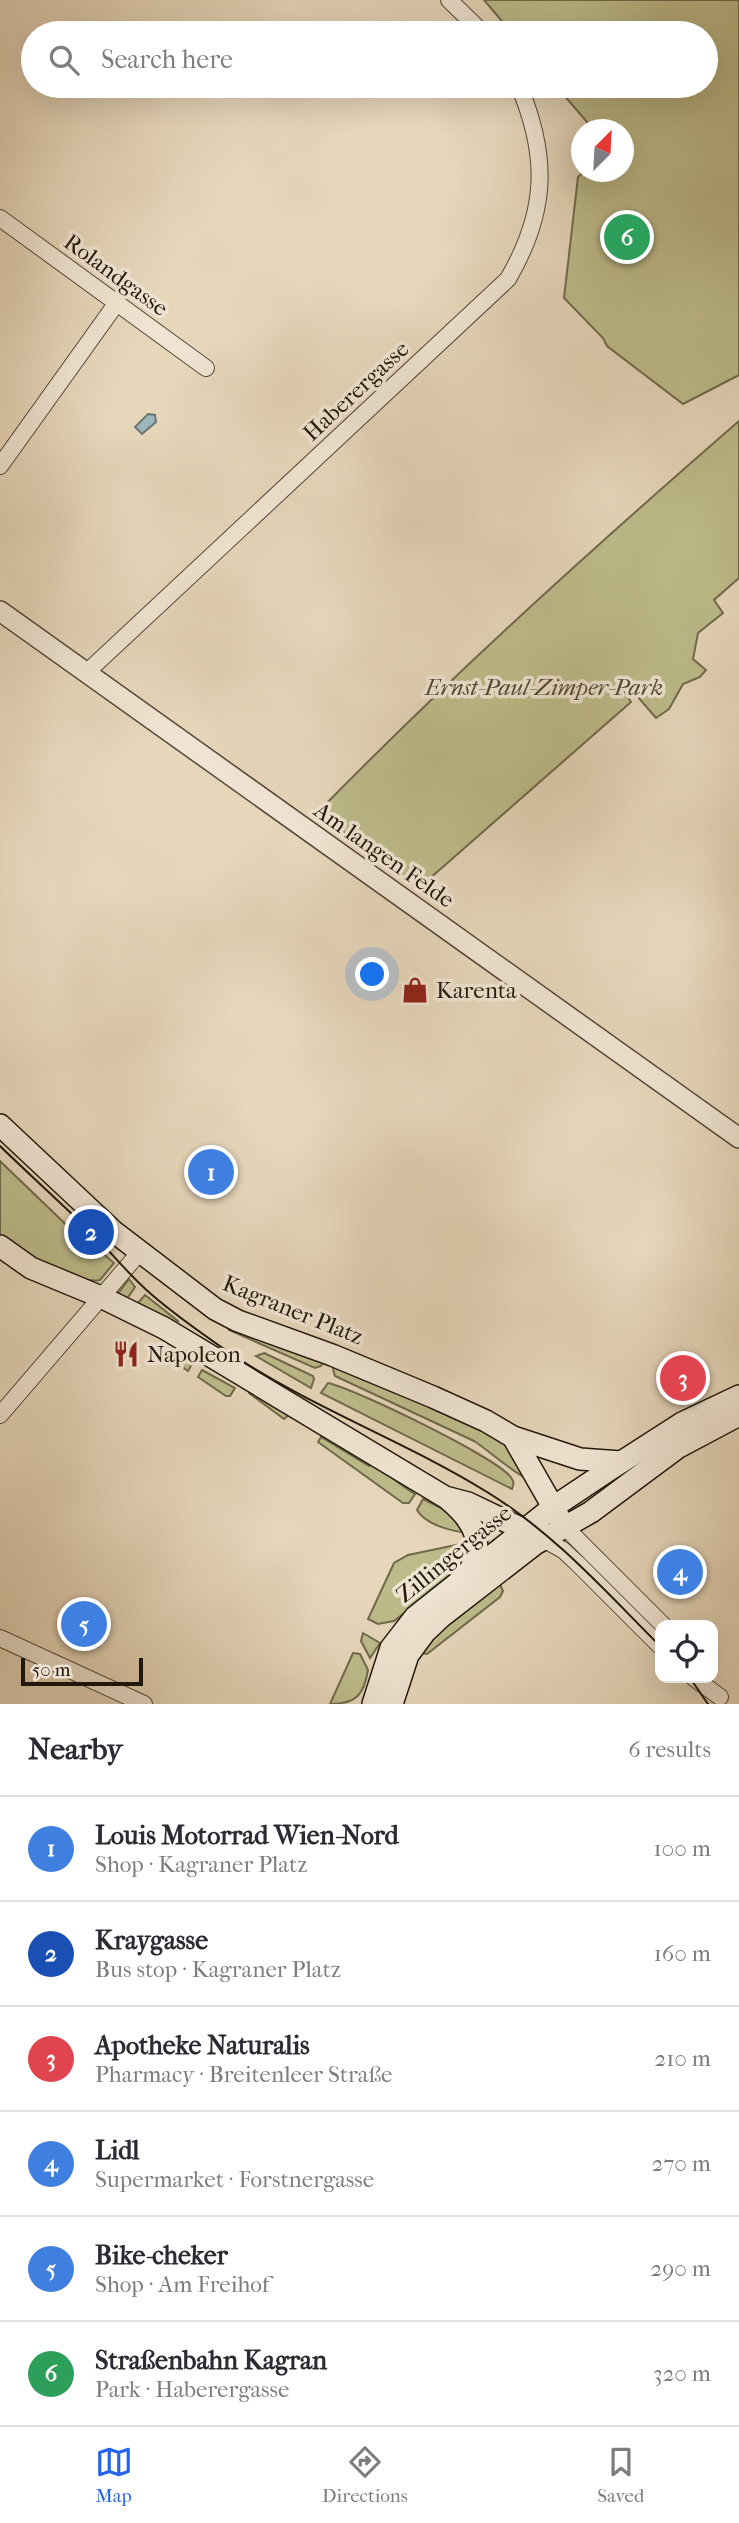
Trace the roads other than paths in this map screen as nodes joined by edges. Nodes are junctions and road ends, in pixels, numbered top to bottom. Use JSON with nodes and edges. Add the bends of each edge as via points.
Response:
{"nodes":[{"id":1,"x":449,"y":0,"type":"edge"},
{"id":2,"x":471,"y":21,"type":"edge"},
{"id":3,"x":523,"y":98,"type":"edge"},
{"id":4,"x":0,"y":218,"type":"edge"},
{"id":5,"x":116,"y":304,"type":"junction"},
{"id":6,"x":206,"y":368,"type":"dead end"},
{"id":7,"x":0,"y":466,"type":"edge"},
{"id":8,"x":0,"y":611,"type":"edge"},
{"id":9,"x":86,"y":673,"type":"junction"},
{"id":10,"x":0,"y":1125,"type":"edge"},
{"id":11,"x":739,"y":1138,"type":"edge"},
{"id":12,"x":0,"y":1246,"type":"edge"},
{"id":13,"x":139,"y":1253,"type":"junction"},
{"id":14,"x":101,"y":1297,"type":"junction"},
{"id":15,"x":739,"y":1396,"type":"edge"},
{"id":16,"x":0,"y":1415,"type":"edge"},
{"id":17,"x":739,"y":1415,"type":"edge"},
{"id":18,"x":513,"y":1437,"type":"junction"},
{"id":19,"x":621,"y":1462,"type":"junction"},
{"id":20,"x":445,"y":1497,"type":"junction"},
{"id":21,"x":545,"y":1527,"type":"junction"},
{"id":22,"x":466,"y":1577,"type":"junction"},
{"id":23,"x":657,"y":1620,"type":"edge"},
{"id":24,"x":0,"y":1638,"type":"edge"},
{"id":25,"x":655,"y":1641,"type":"edge"},
{"id":26,"x":700,"y":1683,"type":"edge"},
{"id":27,"x":713,"y":1683,"type":"edge"},
{"id":28,"x":722,"y":1700,"type":"edge"},
{"id":29,"x":144,"y":1704,"type":"edge"},
{"id":30,"x":373,"y":1704,"type":"edge"},
{"id":31,"x":393,"y":1704,"type":"edge"}],
"edges":[{"from":1,"to":2,"type":"street"},
{"from":3,"to":9,"type":"street","name":"Haberergasse","via":[[534,130],[541,177],[535,222],[508,279]]},
{"from":4,"to":5,"type":"street","name":"Rolandgasse"},
{"from":5,"to":6,"type":"street","name":"Rolandgasse"},
{"from":5,"to":7,"type":"street"},
{"from":8,"to":9,"type":"street","name":"Am langen Felde"},
{"from":9,"to":11,"type":"street","name":"Am langen Felde"},
{"from":10,"to":13,"type":"main road","name":"Kagraner Platz"},
{"from":12,"to":14,"type":"main road","via":[[31,1268]]},
{"from":13,"to":14,"type":"street"},
{"from":13,"to":18,"type":"main road","name":"Kagraner Platz","via":[[201,1300],[238,1321],[343,1359]]},
{"from":14,"to":16,"type":"street"},
{"from":14,"to":20,"type":"main road","via":[[221,1361]]},
{"from":15,"to":19,"type":"main road","via":[[682,1423]]},
{"from":17,"to":21,"type":"main road","via":[[677,1448],[591,1512]]},
{"from":18,"to":19,"type":"main road","name":"Kagraner Platz","via":[[580,1459]]},
{"from":18,"to":21,"type":"main road"},
{"from":19,"to":21,"type":"main road"},
{"from":20,"to":21,"type":"main road"},
{"from":20,"to":22,"type":"main road","via":[[471,1522],[476,1539],[476,1556]]},
{"from":21,"to":22,"type":"main road","name":"Zillingergasse"},
{"from":21,"to":23,"type":"street"},
{"from":21,"to":25,"type":"street"},
{"from":21,"to":31,"type":"main road","name":"Zillingergasse","via":[[425,1632],[406,1658]]},
{"from":22,"to":30,"type":"main road","name":"Zillingergasse","via":[[415,1617],[399,1637],[386,1660]]},
{"from":24,"to":29,"type":"street"},
{"from":26,"to":28,"type":"street"},
{"from":27,"to":28,"type":"street"}]}
